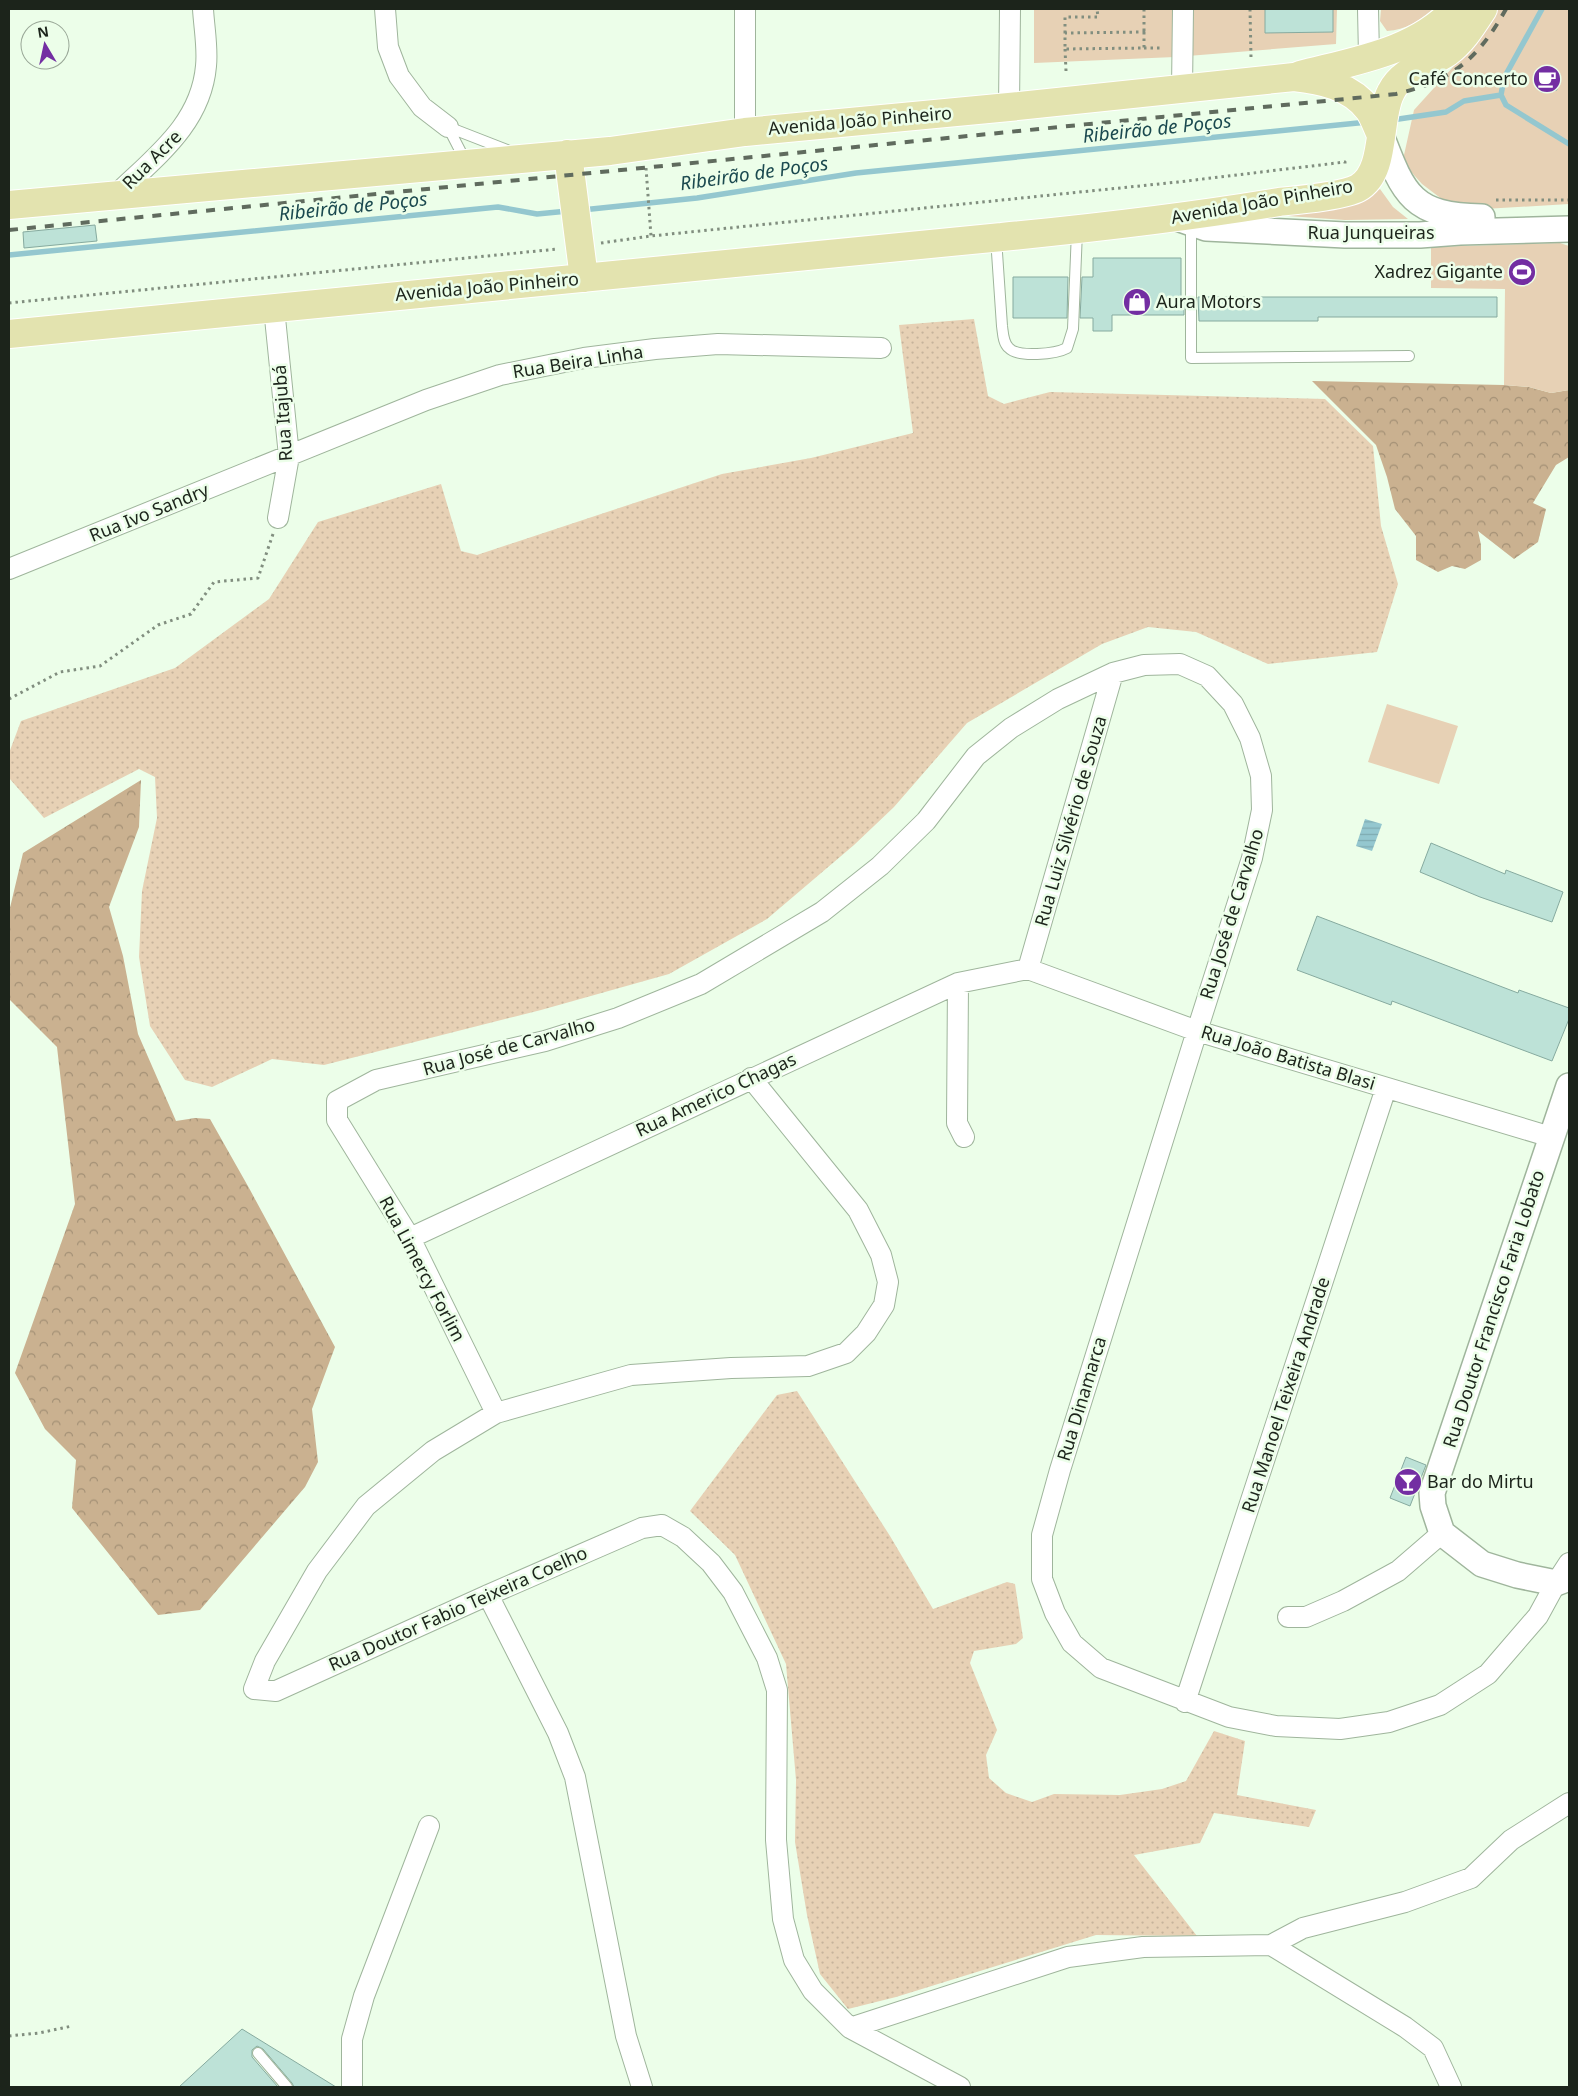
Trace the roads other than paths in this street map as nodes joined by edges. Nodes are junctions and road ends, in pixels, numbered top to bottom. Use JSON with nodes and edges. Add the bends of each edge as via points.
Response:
{"nodes":[{"id":1,"x":204,"y":9,"type":"edge"},
{"id":2,"x":385,"y":9,"type":"edge"},
{"id":3,"x":745,"y":9,"type":"edge"},
{"id":4,"x":1010,"y":9,"type":"edge"},
{"id":5,"x":1183,"y":9,"type":"edge"},
{"id":6,"x":1368,"y":9,"type":"edge"},
{"id":7,"x":1454,"y":9,"type":"edge"},
{"id":8,"x":1482,"y":9,"type":"edge"},
{"id":9,"x":1368,"y":56,"type":"junction"},
{"id":10,"x":1294,"y":77,"type":"junction"},
{"id":11,"x":1182,"y":89,"type":"junction"},
{"id":12,"x":1009,"y":108,"type":"junction"},
{"id":13,"x":448,"y":127,"type":"junction"},
{"id":14,"x":745,"y":132,"type":"junction"},
{"id":15,"x":1380,"y":134,"type":"junction"},
{"id":16,"x":162,"y":151,"type":"junction"},
{"id":17,"x":529,"y":158,"type":"junction"},
{"id":18,"x":466,"y":164,"type":"junction"},
{"id":19,"x":569,"y":164,"type":"junction"},
{"id":20,"x":159,"y":190,"type":"junction"},
{"id":21,"x":117,"y":194,"type":"junction"},
{"id":22,"x":9,"y":205,"type":"edge"},
{"id":23,"x":1569,"y":215,"type":"edge"},
{"id":24,"x":1182,"y":220,"type":"junction"},
{"id":25,"x":1569,"y":229,"type":"edge"},
{"id":26,"x":1077,"y":230,"type":"junction"},
{"id":27,"x":996,"y":238,"type":"junction"},
{"id":28,"x":584,"y":278,"type":"junction"},
{"id":29,"x":274,"y":308,"type":"junction"},
{"id":30,"x":9,"y":334,"type":"edge"},
{"id":31,"x":881,"y":348,"type":"dead end"},
{"id":32,"x":1409,"y":356,"type":"dead end"},
{"id":33,"x":289,"y":456,"type":"junction"},
{"id":34,"x":278,"y":518,"type":"road end"},
{"id":35,"x":9,"y":570,"type":"edge"},
{"id":36,"x":1113,"y":674,"type":"junction"},
{"id":37,"x":1028,"y":969,"type":"junction"},
{"id":38,"x":958,"y":983,"type":"junction"},
{"id":39,"x":1196,"y":1031,"type":"junction"},
{"id":40,"x":751,"y":1078,"type":"junction"},
{"id":41,"x":1569,"y":1086,"type":"edge"},
{"id":42,"x":1386,"y":1088,"type":"junction"},
{"id":43,"x":337,"y":1101,"type":"joint"},
{"id":44,"x":1565,"y":1114,"type":"edge"},
{"id":45,"x":964,"y":1137,"type":"dead end"},
{"id":46,"x":1551,"y":1137,"type":"junction"},
{"id":47,"x":410,"y":1238,"type":"junction"},
{"id":48,"x":496,"y":1413,"type":"junction"},
{"id":49,"x":1442,"y":1533,"type":"junction"},
{"id":50,"x":1565,"y":1574,"type":"edge"},
{"id":51,"x":488,"y":1595,"type":"junction"},
{"id":52,"x":1288,"y":1617,"type":"dead end"},
{"id":53,"x":1185,"y":1702,"type":"junction"},
{"id":54,"x":1569,"y":1803,"type":"edge"},
{"id":55,"x":428,"y":1826,"type":"dead end"},
{"id":56,"x":1271,"y":1945,"type":"junction"},
{"id":57,"x":850,"y":2028,"type":"junction"},
{"id":58,"x":258,"y":2053,"type":"dead end"},
{"id":59,"x":287,"y":2087,"type":"edge"},
{"id":60,"x":352,"y":2087,"type":"edge"},
{"id":61,"x":642,"y":2087,"type":"edge"},
{"id":62,"x":960,"y":2087,"type":"edge"},
{"id":63,"x":1451,"y":2087,"type":"edge"}],
"edges":[{"from":1,"to":16,"type":"street","name":"Rua Acre","via":[[206,66],[200,98],[184,128]]},
{"from":2,"to":13,"type":"street","via":[[388,47],[399,76],[422,107]]},
{"from":3,"to":14,"type":"street"},
{"from":4,"to":12,"type":"street"},
{"from":5,"to":11,"type":"street"},
{"from":6,"to":9,"type":"street"},
{"from":7,"to":9,"type":"main road","via":[[1429,32],[1404,45]]},
{"from":8,"to":15,"type":"main road","via":[[1466,35],[1452,49],[1413,69],[1397,82],[1389,95]]},
{"from":9,"to":10,"type":"main road"},
{"from":10,"to":11,"type":"main road","name":"Avenida João Pinheiro"},
{"from":10,"to":15,"type":"main road","name":"Avenida João Pinheiro","via":[[1337,86],[1355,95]]},
{"from":11,"to":12,"type":"main road","name":"Avenida João Pinheiro"},
{"from":12,"to":14,"type":"main road","name":"Avenida João Pinheiro"},
{"from":13,"to":17,"type":"lane"},
{"from":13,"to":18,"type":"lane"},
{"from":14,"to":19,"type":"main road","name":"Avenida João Pinheiro","via":[[610,151]]},
{"from":15,"to":23,"type":"street","name":"Rua Junqueiras","via":[[1405,188],[1429,210],[1457,216]]},
{"from":15,"to":24,"type":"main road","name":"Avenida João Pinheiro","via":[[1372,174],[1350,191]]},
{"from":16,"to":20,"type":"street"},
{"from":16,"to":21,"type":"street","name":"Rua Acre"},
{"from":17,"to":18,"type":"main road","name":"Avenida João Pinheiro"},
{"from":17,"to":19,"type":"main road","name":"Avenida João Pinheiro"},
{"from":18,"to":20,"type":"main road","name":"Avenida João Pinheiro"},
{"from":19,"to":28,"type":"main road"},
{"from":20,"to":21,"type":"main road","name":"Avenida João Pinheiro"},
{"from":21,"to":22,"type":"main road","name":"Avenida João Pinheiro"},
{"from":24,"to":25,"type":"street","name":"Rua Junqueiras","via":[[1206,228],[1354,235]]},
{"from":24,"to":26,"type":"main road","name":"Avenida João Pinheiro"},
{"from":24,"to":32,"type":"lane","via":[[1191,358]]},
{"from":26,"to":27,"type":"main road","name":"Avenida João Pinheiro"},
{"from":26,"to":27,"type":"lane","via":[[1073,328],[1067,348],[1058,352],[1016,353],[1008,348],[1002,326]]},
{"from":27,"to":28,"type":"main road","name":"Avenida João Pinheiro"},
{"from":28,"to":29,"type":"main road","name":"Avenida João Pinheiro"},
{"from":29,"to":30,"type":"main road","name":"Avenida João Pinheiro"},
{"from":29,"to":33,"type":"street","name":"Rua Itajubá"},
{"from":31,"to":33,"type":"street","name":"Rua Beira Linha","via":[[718,344],[584,358],[500,375],[426,400]]},
{"from":33,"to":34,"type":"street","name":"Rua Itajubá"},
{"from":33,"to":35,"type":"street","name":"Rua Ivo Sandry"},
{"from":36,"to":37,"type":"street","name":"Rua Luiz Silvério de Souza"},
{"from":36,"to":39,"type":"street","name":"Rua José de Carvalho","via":[[1144,665],[1180,664],[1207,676],[1233,704],[1250,738],[1261,776],[1262,810],[1252,858]]},
{"from":36,"to":43,"type":"street","name":"Rua José de Carvalho","via":[[1058,699],[1011,728],[976,756],[926,821],[880,866],[822,912],[701,984],[618,1018],[545,1041],[376,1080]]},
{"from":37,"to":38,"type":"street","name":"Rua Americo Chagas"},
{"from":37,"to":39,"type":"street","name":"Rua João Batista Blasi"},
{"from":38,"to":40,"type":"street","name":"Rua Americo Chagas"},
{"from":38,"to":45,"type":"street","via":[[957,1123]]},
{"from":39,"to":42,"type":"street","name":"Rua João Batista Blasi"},
{"from":39,"to":53,"type":"street","name":"Rua Dinamarca","via":[[1042,1535],[1042,1579],[1055,1613],[1072,1643],[1100,1668]]},
{"from":40,"to":47,"type":"street","name":"Rua Americo Chagas"},
{"from":40,"to":48,"type":"street","via":[[858,1210],[881,1255],[888,1282],[884,1305],[866,1333],[846,1353],[808,1366],[631,1375]]},
{"from":41,"to":44,"type":"street","name":"Rua Doutor Francisco Faria Lobato"},
{"from":42,"to":46,"type":"street","name":"Rua João Batista Blasi"},
{"from":42,"to":53,"type":"street","name":"Rua Manoel Teixeira Andrade"},
{"from":43,"to":47,"type":"street","name":"Rua Limercy Forlim","via":[[337,1120]]},
{"from":44,"to":46,"type":"street","name":"Rua Doutor Francisco Faria Lobato"},
{"from":46,"to":49,"type":"street","name":"Rua Doutor Francisco Faria Lobato","via":[[1432,1493]]},
{"from":47,"to":48,"type":"street","name":"Rua Limercy Forlim"},
{"from":48,"to":51,"type":"street","name":"Rua Doutor Fabio Teixeira Coelho","via":[[433,1451],[366,1506],[317,1571],[265,1661],[254,1689],[276,1691]]},
{"from":49,"to":50,"type":"street","via":[[1482,1564],[1517,1574]]},
{"from":49,"to":52,"type":"street","via":[[1398,1571],[1306,1617]]},
{"from":50,"to":53,"type":"street","name":"Rua Dinamarca","via":[[1538,1616],[1488,1674],[1440,1705],[1389,1722],[1340,1729],[1276,1726],[1229,1717]]},
{"from":51,"to":57,"type":"street","name":"Rua Doutor Fabio Teixeira Coelho","via":[[642,1528],[662,1525],[683,1537],[711,1563],[733,1592],[768,1658],[777,1690],[776,1840],[783,1919],[794,1960],[813,1991]]},
{"from":51,"to":61,"type":"street","via":[[558,1733],[575,1777],[626,2036]]},
{"from":54,"to":56,"type":"street","via":[[1511,1840],[1470,1878],[1404,1902],[1302,1928]]},
{"from":55,"to":60,"type":"street","via":[[364,1996],[352,2039]]},
{"from":56,"to":57,"type":"street","via":[[1142,1947],[1068,1957]]},
{"from":56,"to":63,"type":"street","via":[[1405,2027],[1433,2048]]},
{"from":57,"to":62,"type":"street"},
{"from":58,"to":59,"type":"lane"}]}
